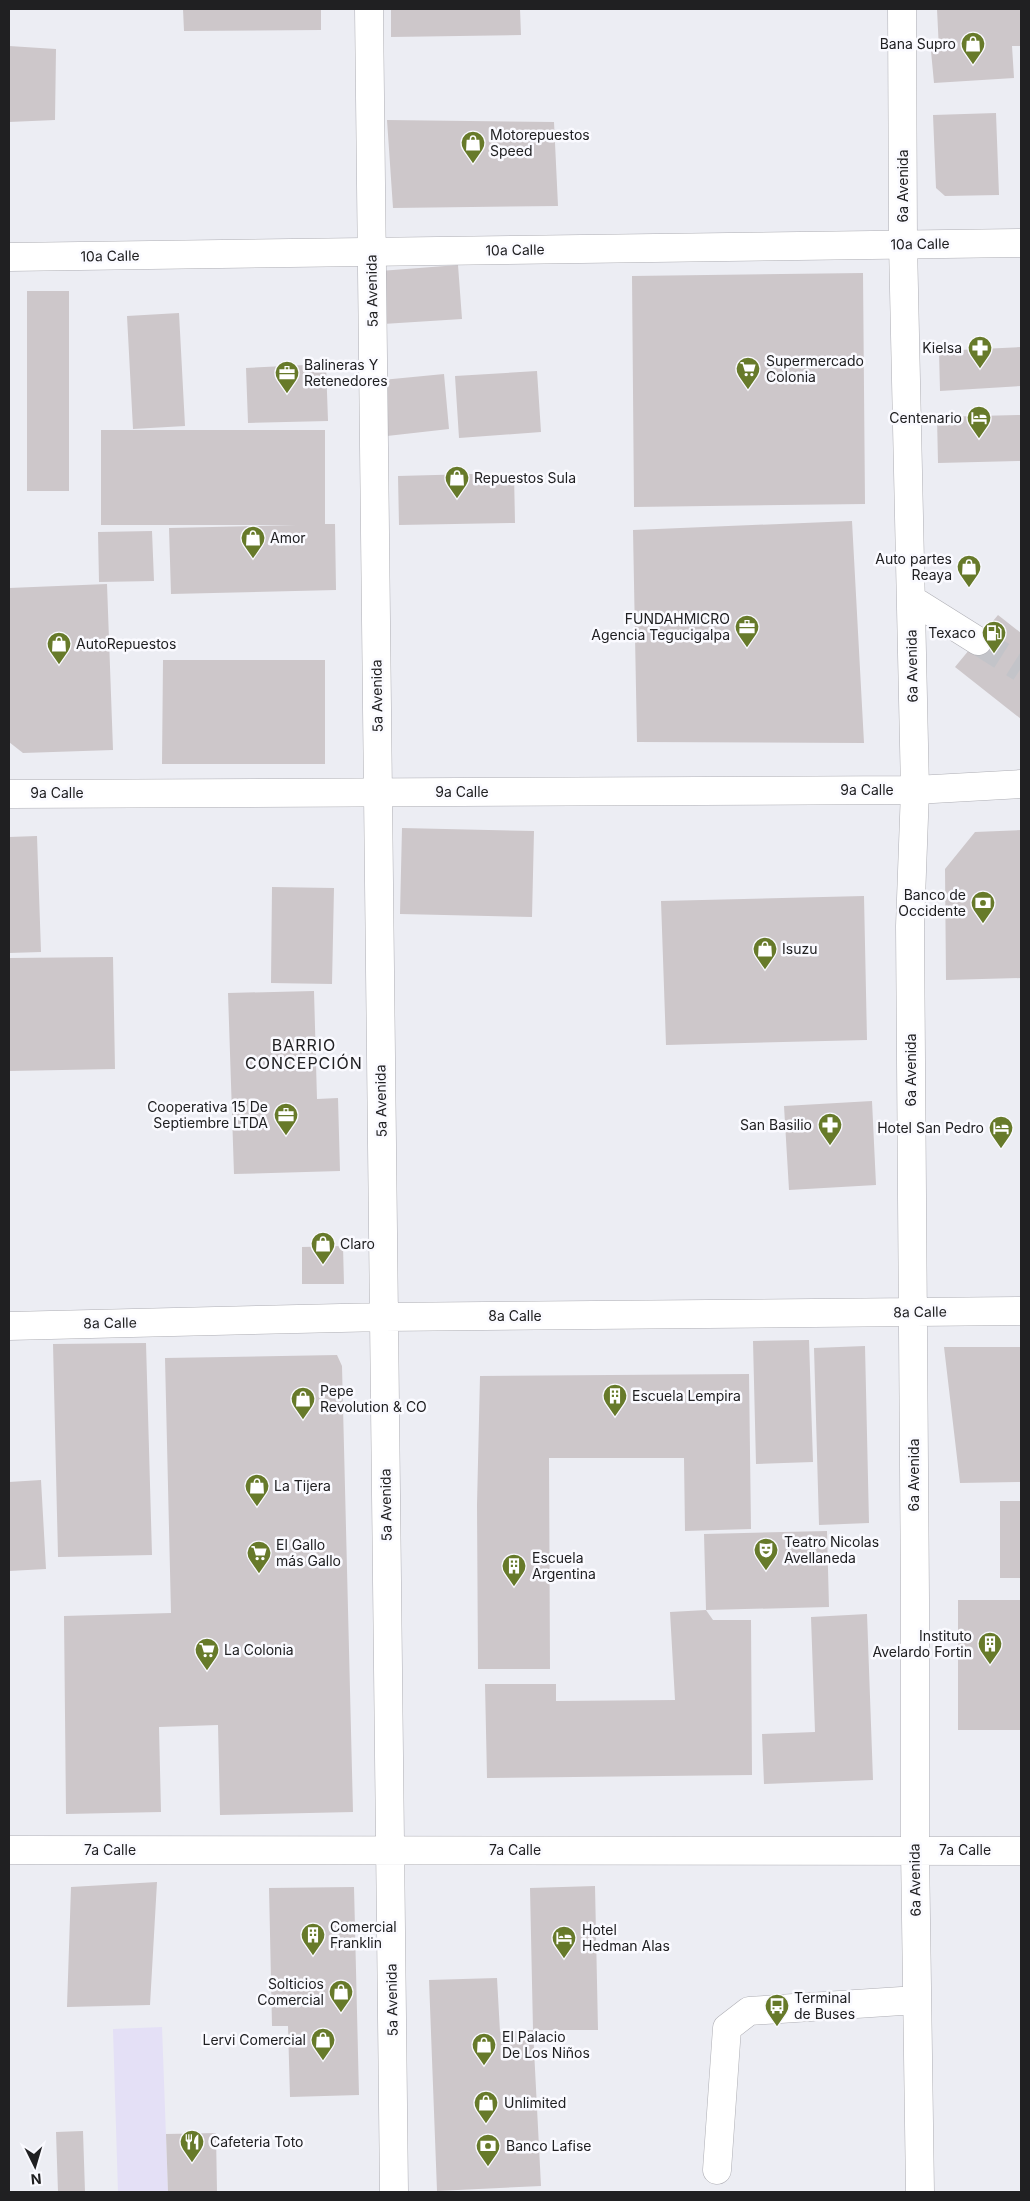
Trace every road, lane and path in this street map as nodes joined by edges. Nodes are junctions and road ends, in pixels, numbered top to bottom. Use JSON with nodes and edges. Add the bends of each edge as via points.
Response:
{"nodes":[{"id":1,"x":369,"y":9,"type":"edge"},
{"id":2,"x":902,"y":9,"type":"edge"},
{"id":3,"x":1021,"y":243,"type":"edge"},
{"id":4,"x":903,"y":244,"type":"junction"},
{"id":5,"x":372,"y":252,"type":"junction"},
{"id":6,"x":9,"y":257,"type":"edge"},
{"id":7,"x":911,"y":599,"type":"junction"},
{"id":8,"x":978,"y":641,"type":"tunnel mouth"},
{"id":9,"x":1021,"y":784,"type":"edge"},
{"id":10,"x":915,"y":790,"type":"junction"},
{"id":11,"x":378,"y":792,"type":"junction"},
{"id":12,"x":9,"y":794,"type":"edge"},
{"id":13,"x":1021,"y":1310,"type":"edge"},
{"id":14,"x":913,"y":1313,"type":"junction"},
{"id":15,"x":384,"y":1317,"type":"junction"},
{"id":16,"x":9,"y":1326,"type":"edge"},
{"id":17,"x":9,"y":1850,"type":"edge"},
{"id":18,"x":390,"y":1850,"type":"junction"},
{"id":19,"x":915,"y":1850,"type":"junction"},
{"id":20,"x":1021,"y":1850,"type":"edge"},
{"id":21,"x":917,"y":2000,"type":"junction"},
{"id":22,"x":717,"y":2170,"type":"dead end"},
{"id":23,"x":394,"y":2192,"type":"edge"},
{"id":24,"x":920,"y":2192,"type":"edge"}],
"edges":[{"from":1,"to":5,"type":"street","name":"5a Avenida"},
{"from":2,"to":4,"type":"street","name":"6a Avenida"},
{"from":3,"to":4,"type":"street","name":"10a Calle"},
{"from":4,"to":5,"type":"street","name":"10a Calle"},
{"from":4,"to":7,"type":"street","name":"6a Avenida"},
{"from":5,"to":6,"type":"street","name":"10a Calle"},
{"from":5,"to":11,"type":"street","name":"5a Avenida"},
{"from":7,"to":8,"type":"street"},
{"from":7,"to":10,"type":"street","name":"6a Avenida"},
{"from":9,"to":10,"type":"street","name":"9a Calle"},
{"from":10,"to":11,"type":"street","name":"9a Calle"},
{"from":10,"to":14,"type":"street","name":"6a Avenida","via":[[910,926]]},
{"from":11,"to":12,"type":"street","name":"9a Calle"},
{"from":11,"to":15,"type":"street","name":"5a Avenida"},
{"from":13,"to":14,"type":"street","name":"8a Calle"},
{"from":14,"to":15,"type":"street","name":"8a Calle"},
{"from":14,"to":19,"type":"street","name":"6a Avenida"},
{"from":15,"to":16,"type":"street","name":"8a Calle"},
{"from":15,"to":18,"type":"street","name":"5a Avenida"},
{"from":17,"to":18,"type":"street","name":"7a Calle"},
{"from":18,"to":19,"type":"street","name":"7a Calle"},
{"from":18,"to":23,"type":"street","name":"5a Avenida"},
{"from":19,"to":20,"type":"street","name":"7a Calle"},
{"from":19,"to":21,"type":"street","name":"6a Avenida"},
{"from":21,"to":22,"type":"street","via":[[748,2011],[727,2028]]},
{"from":21,"to":24,"type":"street","name":"6a Avenida"}]}
